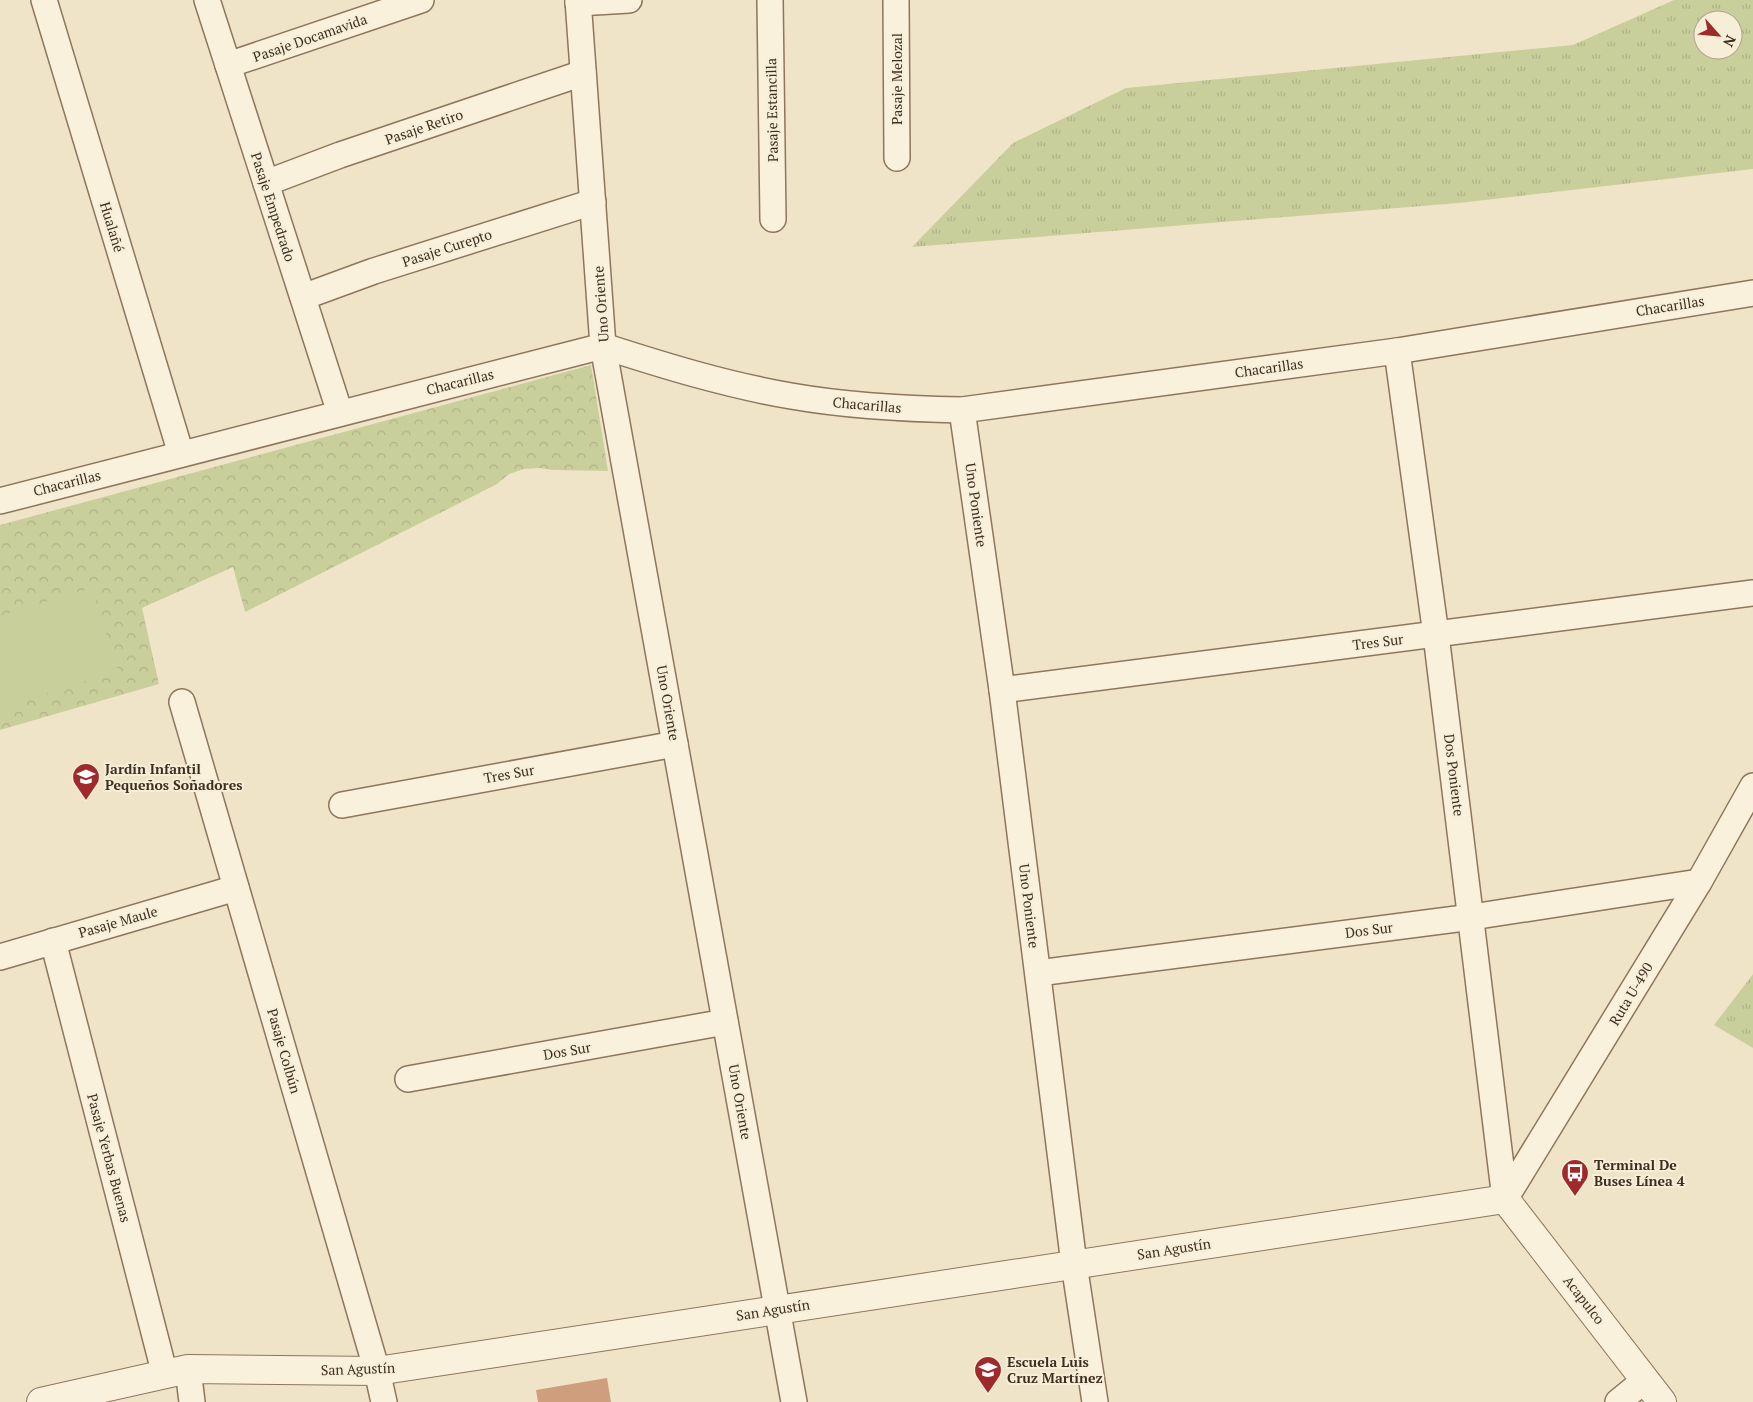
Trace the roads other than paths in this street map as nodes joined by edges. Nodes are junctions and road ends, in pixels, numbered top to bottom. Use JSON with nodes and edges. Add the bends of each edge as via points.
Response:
{"nodes":[{"id":1,"x":44,"y":0,"type":"edge"},
{"id":2,"x":207,"y":0,"type":"edge"},
{"id":3,"x":421,"y":0,"type":"edge"},
{"id":4,"x":629,"y":0,"type":"edge"},
{"id":5,"x":770,"y":0,"type":"edge"},
{"id":6,"x":896,"y":0,"type":"edge"},
{"id":7,"x":578,"y":1,"type":"edge"},
{"id":8,"x":228,"y":65,"type":"junction"},
{"id":9,"x":583,"y":73,"type":"junction"},
{"id":10,"x":897,"y":158,"type":"dead end"},
{"id":11,"x":266,"y":183,"type":"junction"},
{"id":12,"x":593,"y":202,"type":"junction"},
{"id":13,"x":773,"y":219,"type":"dead end"},
{"id":14,"x":1753,"y":293,"type":"edge"},
{"id":15,"x":303,"y":297,"type":"junction"},
{"id":16,"x":604,"y":346,"type":"junction"},
{"id":17,"x":1397,"y":351,"type":"junction"},
{"id":18,"x":962,"y":410,"type":"junction"},
{"id":19,"x":340,"y":413,"type":"junction"},
{"id":20,"x":181,"y":454,"type":"junction"},
{"id":21,"x":0,"y":501,"type":"edge"},
{"id":22,"x":1753,"y":593,"type":"edge"},
{"id":23,"x":1436,"y":635,"type":"junction"},
{"id":24,"x":1002,"y":690,"type":"junction"},
{"id":25,"x":182,"y":702,"type":"dead end"},
{"id":26,"x":675,"y":744,"type":"junction"},
{"id":27,"x":1753,"y":786,"type":"edge"},
{"id":28,"x":342,"y":804,"type":"dead end"},
{"id":29,"x":1699,"y":882,"type":"junction"},
{"id":30,"x":236,"y":888,"type":"junction"},
{"id":31,"x":1472,"y":917,"type":"junction"},
{"id":32,"x":53,"y":940,"type":"junction"},
{"id":33,"x":0,"y":957,"type":"edge"},
{"id":34,"x":1038,"y":973,"type":"junction"},
{"id":35,"x":725,"y":1022,"type":"junction"},
{"id":36,"x":408,"y":1079,"type":"dead end"},
{"id":37,"x":1505,"y":1199,"type":"junction"},
{"id":38,"x":1074,"y":1264,"type":"junction"},
{"id":39,"x":777,"y":1310,"type":"junction"},
{"id":40,"x":377,"y":1371,"type":"junction"},
{"id":41,"x":176,"y":1372,"type":"junction"},
{"id":42,"x":1645,"y":1380,"type":"junction"},
{"id":43,"x":41,"y":1402,"type":"edge"},
{"id":44,"x":192,"y":1402,"type":"edge"},
{"id":45,"x":384,"y":1402,"type":"edge"},
{"id":46,"x":794,"y":1402,"type":"edge"},
{"id":47,"x":1095,"y":1402,"type":"edge"},
{"id":48,"x":1618,"y":1402,"type":"edge"},
{"id":49,"x":1662,"y":1402,"type":"edge"}],
"edges":[{"from":1,"to":20,"type":"street","name":"Hualañé"},
{"from":2,"to":8,"type":"street","name":"Pasaje Empedrado"},
{"from":3,"to":8,"type":"street","name":"Pasaje Docamavida"},
{"from":4,"to":7,"type":"street"},
{"from":5,"to":13,"type":"street","name":"Pasaje Estancilla"},
{"from":6,"to":10,"type":"street","name":"Pasaje Melozal"},
{"from":7,"to":9,"type":"street","name":"Uno Oriente"},
{"from":8,"to":11,"type":"street","name":"Pasaje Empedrado"},
{"from":9,"to":11,"type":"street","name":"Pasaje Retiro"},
{"from":9,"to":12,"type":"street","name":"Uno Oriente"},
{"from":11,"to":15,"type":"street","name":"Pasaje Empedrado"},
{"from":12,"to":15,"type":"street","name":"Pasaje Curepto","via":[[374,271]]},
{"from":12,"to":16,"type":"street","name":"Uno Oriente"},
{"from":14,"to":17,"type":"street","name":"Chacarillas"},
{"from":15,"to":19,"type":"street","name":"Pasaje Empedrado"},
{"from":16,"to":18,"type":"street","name":"Chacarillas","via":[[683,371],[791,396],[896,408]]},
{"from":16,"to":19,"type":"street","name":"Chacarillas"},
{"from":16,"to":26,"type":"street","name":"Uno Oriente"},
{"from":17,"to":18,"type":"street","name":"Chacarillas"},
{"from":17,"to":23,"type":"street","name":"Dos Poniente"},
{"from":18,"to":24,"type":"street","name":"Uno Poniente"},
{"from":19,"to":20,"type":"street","name":"Chacarillas"},
{"from":20,"to":21,"type":"street","name":"Chacarillas"},
{"from":22,"to":23,"type":"street","name":"Tres Sur"},
{"from":23,"to":24,"type":"street","name":"Tres Sur"},
{"from":23,"to":31,"type":"street","name":"Dos Poniente"},
{"from":24,"to":34,"type":"street","name":"Uno Poniente"},
{"from":25,"to":30,"type":"street","name":"Pasaje Colbún"},
{"from":26,"to":28,"type":"street","name":"Tres Sur"},
{"from":26,"to":35,"type":"street","name":"Uno Oriente"},
{"from":27,"to":29,"type":"street","name":"Ruta U-490"},
{"from":29,"to":31,"type":"street","name":"Dos Sur"},
{"from":29,"to":37,"type":"street","name":"Ruta U-490"},
{"from":30,"to":32,"type":"street","name":"Pasaje Maule"},
{"from":30,"to":40,"type":"street","name":"Pasaje Colbún"},
{"from":31,"to":34,"type":"street","name":"Dos Sur"},
{"from":31,"to":37,"type":"street","name":"Dos Poniente"},
{"from":32,"to":33,"type":"street","name":"Pasaje Maule"},
{"from":32,"to":41,"type":"street","name":"Pasaje Yerbas Buenas"},
{"from":34,"to":38,"type":"street","name":"Uno Poniente"},
{"from":35,"to":36,"type":"street","name":"Dos Sur"},
{"from":35,"to":39,"type":"street","name":"Uno Oriente"},
{"from":37,"to":38,"type":"street","name":"San Agustín"},
{"from":37,"to":42,"type":"street","name":"Acapulco"},
{"from":38,"to":39,"type":"street","name":"San Agustín"},
{"from":38,"to":47,"type":"street","name":"Uno Poniente"},
{"from":39,"to":40,"type":"street","name":"San Agustín"},
{"from":39,"to":46,"type":"street","name":"Uno Oriente"},
{"from":40,"to":41,"type":"street","name":"San Agustín"},
{"from":40,"to":45,"type":"street","name":"Pasaje Colbún"},
{"from":41,"to":43,"type":"street","name":"San Agustín"},
{"from":41,"to":44,"type":"street","name":"Pasaje Yerbas Buenas"},
{"from":42,"to":48,"type":"street"},
{"from":42,"to":49,"type":"street","name":"Acapulco"}]}
